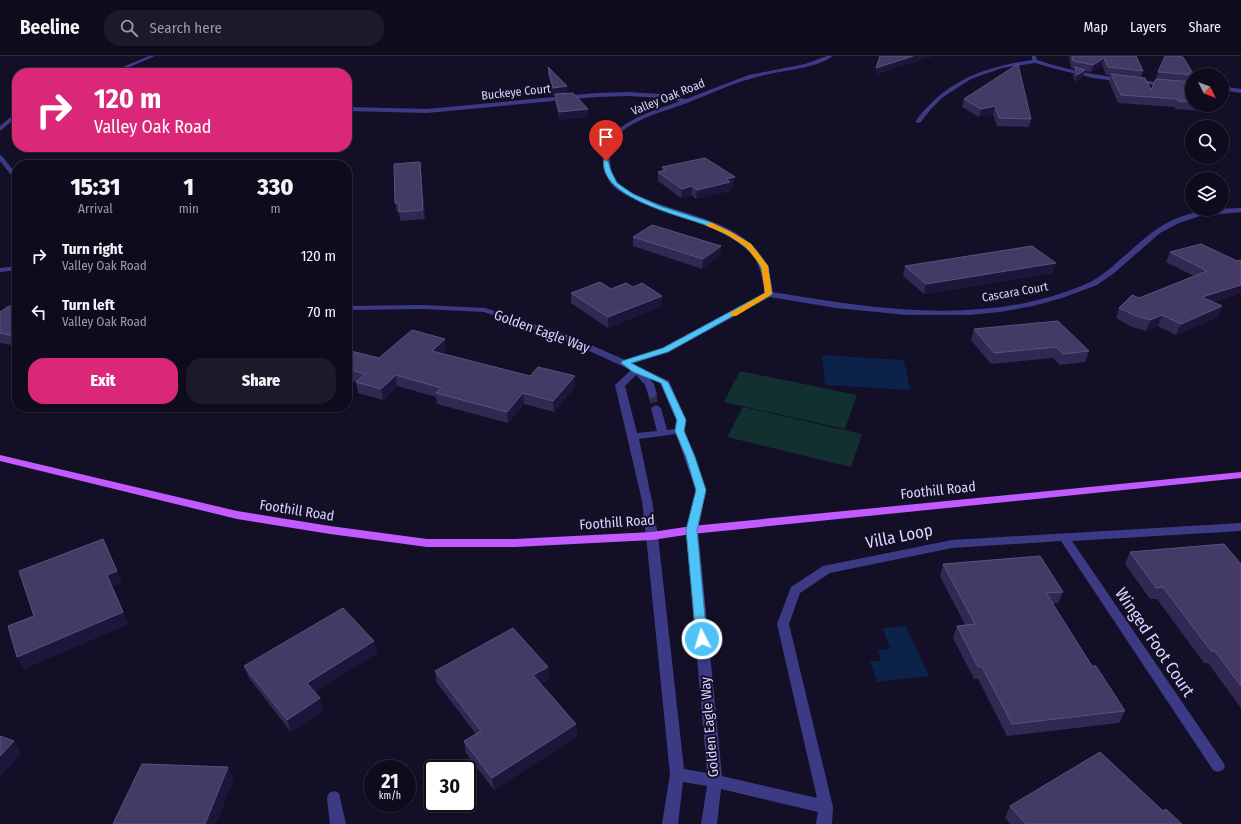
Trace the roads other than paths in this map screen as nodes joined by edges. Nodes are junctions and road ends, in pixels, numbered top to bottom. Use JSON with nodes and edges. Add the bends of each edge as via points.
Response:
{"nodes":[{"id":1,"x":153,"y":56,"type":"edge"},
{"id":2,"x":831,"y":56,"type":"edge"},
{"id":3,"x":1034,"y":58,"type":"edge"},
{"id":4,"x":123,"y":68,"type":"edge"},
{"id":5,"x":1185,"y":85,"type":"edge"},
{"id":6,"x":1229,"y":89,"type":"edge"},
{"id":7,"x":1241,"y":91,"type":"edge"},
{"id":8,"x":686,"y":101,"type":"junction"},
{"id":9,"x":352,"y":109,"type":"edge"},
{"id":10,"x":12,"y":118,"type":"edge"},
{"id":11,"x":918,"y":122,"type":"dead end"},
{"id":12,"x":0,"y":129,"type":"edge"},
{"id":13,"x":0,"y":157,"type":"edge"},
{"id":14,"x":12,"y":173,"type":"edge"},
{"id":15,"x":1241,"y":210,"type":"edge"},
{"id":16,"x":12,"y":269,"type":"edge"},
{"id":17,"x":0,"y":270,"type":"edge"},
{"id":18,"x":769,"y":294,"type":"junction"},
{"id":19,"x":352,"y":308,"type":"edge"},
{"id":20,"x":625,"y":363,"type":"junction"},
{"id":21,"x":636,"y":370,"type":"junction"},
{"id":22,"x":652,"y":395,"type":"tunnel mouth"},
{"id":23,"x":656,"y":408,"type":"tunnel mouth"},
{"id":24,"x":680,"y":431,"type":"junction"},
{"id":25,"x":663,"y":434,"type":"junction"},
{"id":26,"x":634,"y":437,"type":"junction"},
{"id":27,"x":0,"y":458,"type":"edge"},
{"id":28,"x":1241,"y":475,"type":"edge"},
{"id":29,"x":1241,"y":527,"type":"edge"},
{"id":30,"x":692,"y":530,"type":"junction"},
{"id":31,"x":652,"y":536,"type":"junction"},
{"id":32,"x":1064,"y":538,"type":"junction"},
{"id":33,"x":1218,"y":766,"type":"dead end"},
{"id":34,"x":677,"y":774,"type":"junction"},
{"id":35,"x":715,"y":781,"type":"junction"},
{"id":36,"x":334,"y":798,"type":"dead end"},
{"id":37,"x":826,"y":807,"type":"junction"},
{"id":38,"x":338,"y":824,"type":"edge"},
{"id":39,"x":670,"y":824,"type":"edge"},
{"id":40,"x":709,"y":824,"type":"edge"},
{"id":41,"x":824,"y":824,"type":"edge"}],
"edges":[{"from":1,"to":4,"type":"street"},
{"from":2,"to":8,"type":"street","name":"Valley Oak Road","via":[[741,80]]},
{"from":3,"to":5,"type":"street","via":[[1052,67],[1104,79]]},
{"from":3,"to":11,"type":"street","via":[[981,72],[958,84],[928,107]]},
{"from":6,"to":7,"type":"street"},
{"from":8,"to":9,"type":"street","name":"Buckeye Court","via":[[628,94],[427,111]]},
{"from":8,"to":18,"type":"street","name":"Valley Oak Road","via":[[632,122],[613,137],[608,146],[608,171],[615,184],[631,195],[707,223],[749,246],[764,266]]},
{"from":10,"to":12,"type":"street"},
{"from":13,"to":14,"type":"street"},
{"from":15,"to":18,"type":"street","name":"Cascara Court","via":[[1209,211],[1175,221],[1090,285],[1015,306],[920,314],[847,307]]},
{"from":16,"to":17,"type":"street"},
{"from":18,"to":20,"type":"street","via":[[665,350]]},
{"from":19,"to":20,"type":"street","name":"Golden Eagle Way","via":[[423,307],[485,310],[570,339]]},
{"from":20,"to":21,"type":"street","name":"Golden Eagle Way"},
{"from":21,"to":22,"type":"street","name":"Golden Eagle Way","via":[[649,384]]},
{"from":21,"to":24,"type":"street","name":"Golden Eagle Way","via":[[664,382],[681,420]]},
{"from":21,"to":26,"type":"street","via":[[620,385]]},
{"from":23,"to":25,"type":"street"},
{"from":24,"to":25,"type":"street"},
{"from":24,"to":30,"type":"street","name":"Golden Eagle Way","via":[[701,490]]},
{"from":25,"to":26,"type":"street"},
{"from":26,"to":31,"type":"street"},
{"from":27,"to":31,"type":"main road","name":"Foothill Road","via":[[237,515],[427,543],[515,543]]},
{"from":28,"to":30,"type":"main road","name":"Foothill Road"},
{"from":29,"to":32,"type":"street","name":"Villa Loop"},
{"from":30,"to":31,"type":"main road","name":"Foothill Road"},
{"from":30,"to":35,"type":"street","name":"Golden Eagle Way"},
{"from":31,"to":34,"type":"street"},
{"from":32,"to":33,"type":"street","name":"Winged Foot Court"},
{"from":32,"to":37,"type":"street","name":"Villa Loop","via":[[952,544],[827,569],[795,590],[783,624]]},
{"from":34,"to":35,"type":"street"},
{"from":34,"to":39,"type":"street"},
{"from":35,"to":37,"type":"street"},
{"from":35,"to":40,"type":"street","name":"Golden Eagle Way"},
{"from":36,"to":38,"type":"street"},
{"from":37,"to":41,"type":"street","name":"Villa Loop"}]}
